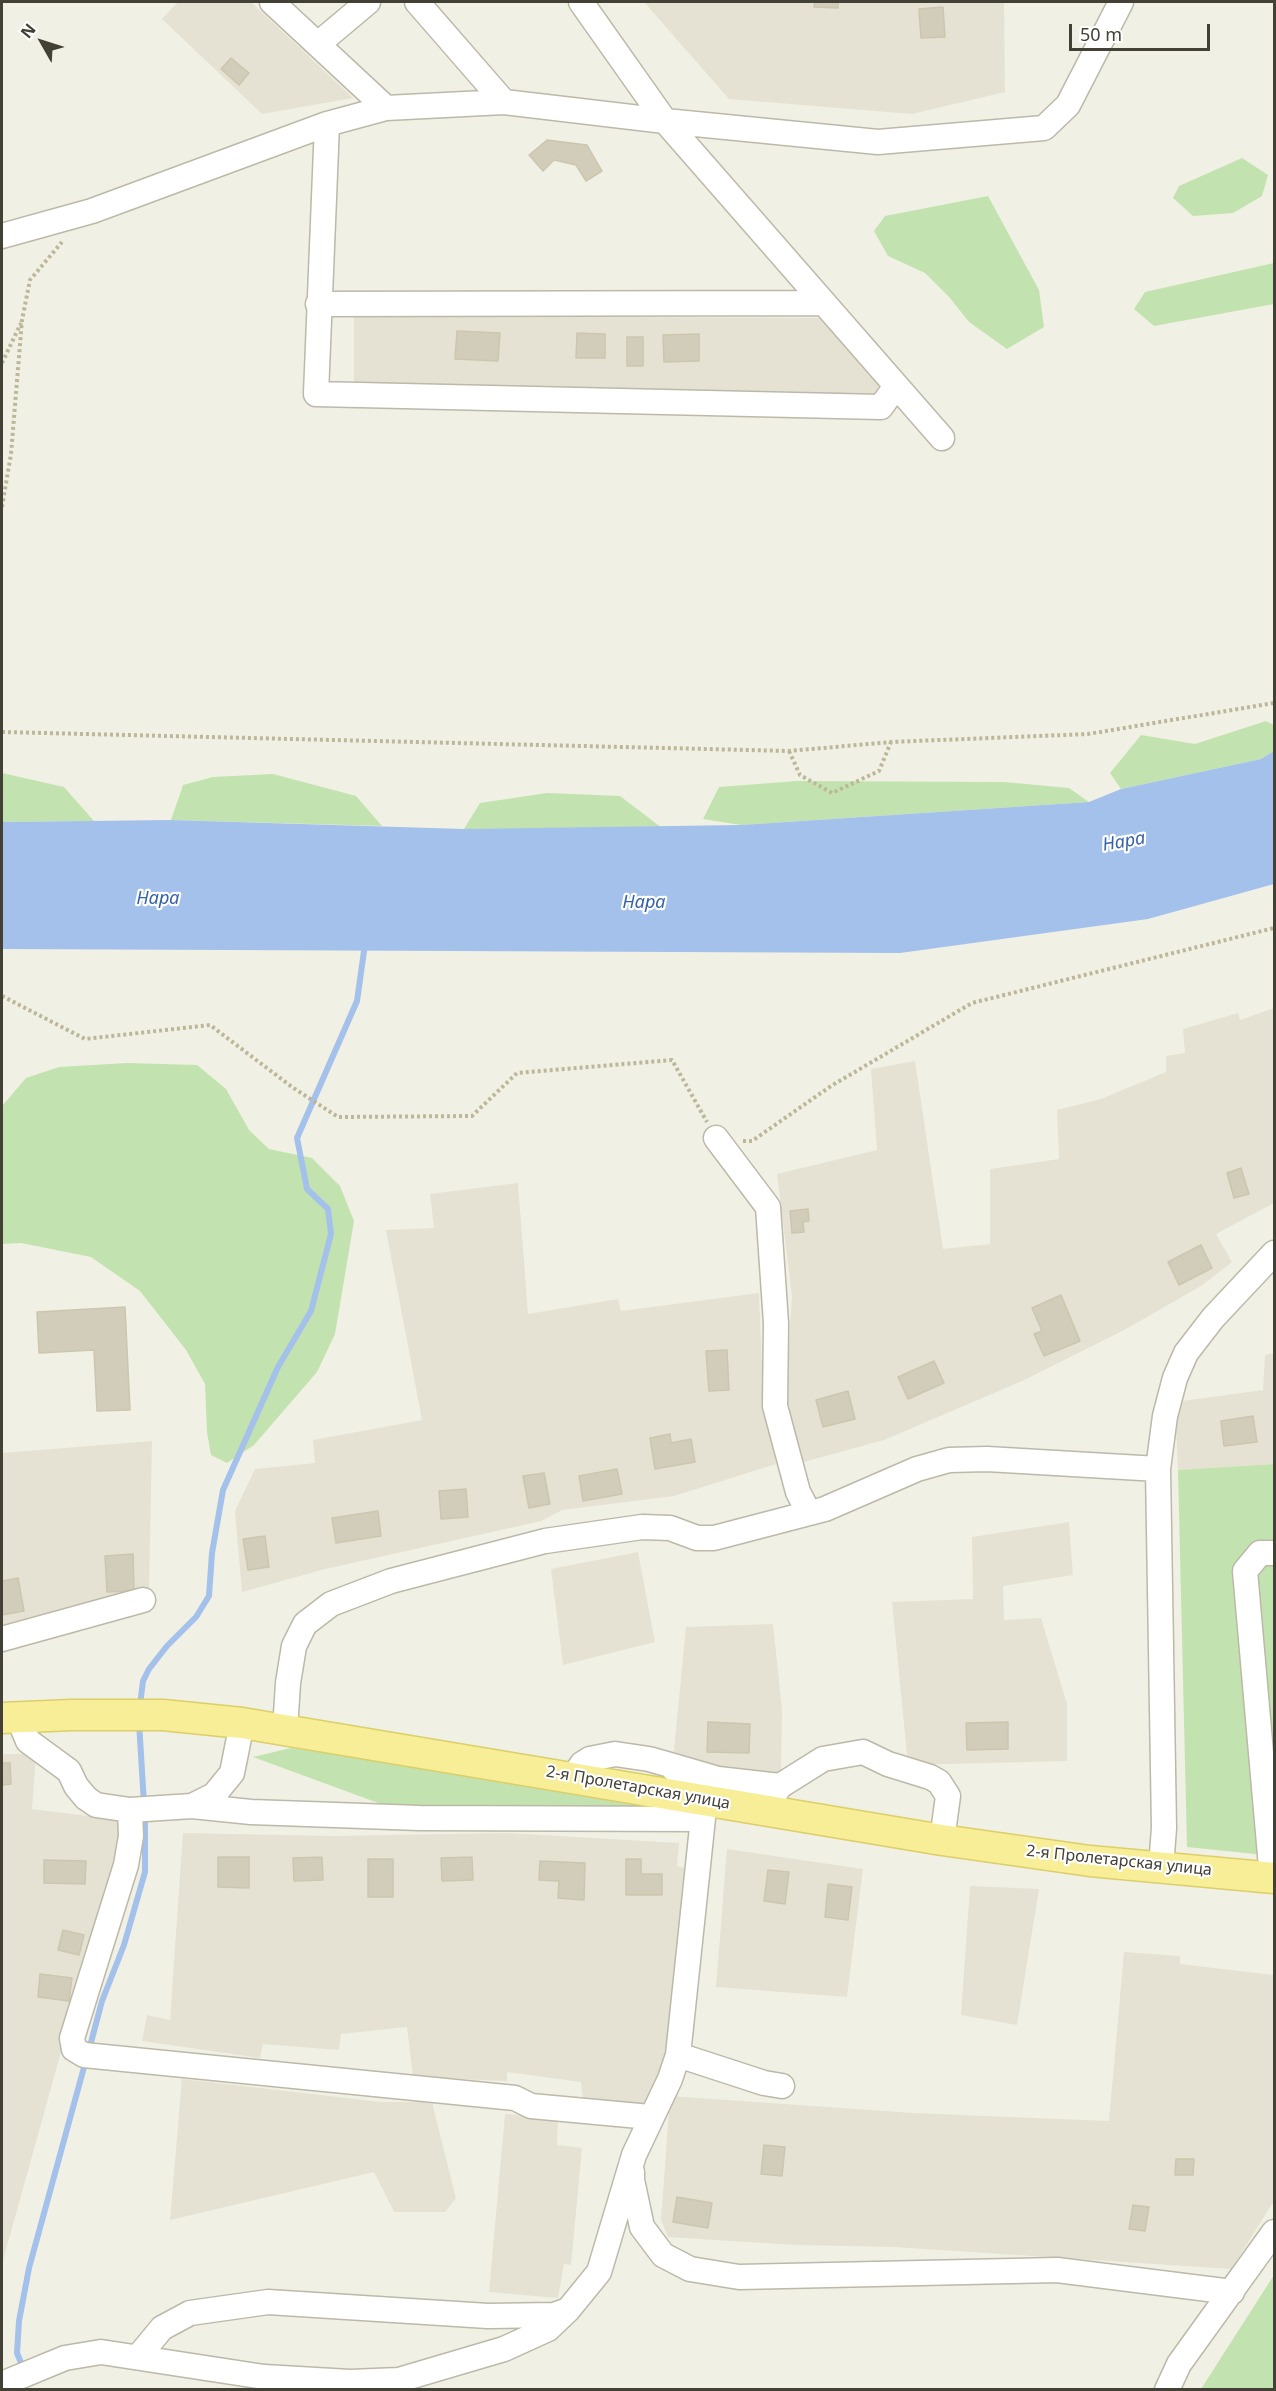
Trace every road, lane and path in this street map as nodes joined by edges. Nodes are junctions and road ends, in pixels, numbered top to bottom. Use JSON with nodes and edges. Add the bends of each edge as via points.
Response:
{"nodes":[{"id":1,"x":272,"y":2,"type":"edge"},
{"id":2,"x":368,"y":2,"type":"edge"},
{"id":3,"x":417,"y":2,"type":"edge"},
{"id":4,"x":581,"y":2,"type":"edge"},
{"id":5,"x":1121,"y":2,"type":"edge"},
{"id":6,"x":318,"y":44,"type":"junction"},
{"id":7,"x":504,"y":102,"type":"junction"},
{"id":8,"x":386,"y":108,"type":"junction"},
{"id":9,"x":665,"y":121,"type":"junction"},
{"id":10,"x":327,"y":124,"type":"junction"},
{"id":11,"x":2,"y":236,"type":"edge"},
{"id":12,"x":64,"y":240,"type":"dead end"},
{"id":13,"x":824,"y":303,"type":"junction"},
{"id":14,"x":318,"y":304,"type":"junction"},
{"id":15,"x":22,"y":320,"type":"junction"},
{"id":16,"x":2,"y":363,"type":"edge"},
{"id":17,"x":896,"y":386,"type":"junction"},
{"id":18,"x":942,"y":438,"type":"dead end"},
{"id":19,"x":2,"y":507,"type":"edge"},
{"id":20,"x":1275,"y":703,"type":"edge"},
{"id":21,"x":2,"y":732,"type":"edge"},
{"id":22,"x":891,"y":742,"type":"junction"},
{"id":23,"x":789,"y":751,"type":"junction"},
{"id":24,"x":1275,"y":928,"type":"edge"},
{"id":25,"x":2,"y":996,"type":"edge"},
{"id":26,"x":716,"y":1138,"type":"junction"},
{"id":27,"x":1275,"y":1253,"type":"edge"},
{"id":28,"x":1158,"y":1469,"type":"junction"},
{"id":29,"x":808,"y":1513,"type":"junction"},
{"id":30,"x":1275,"y":1553,"type":"edge"},
{"id":31,"x":143,"y":1600,"type":"dead end"},
{"id":32,"x":2,"y":1639,"type":"edge"},
{"id":33,"x":10,"y":1718,"type":"edge"},
{"id":34,"x":242,"y":1723,"type":"junction"},
{"id":35,"x":285,"y":1730,"type":"junction"},
{"id":36,"x":670,"y":1765,"type":"junction"},
{"id":37,"x":573,"y":1777,"type":"junction"},
{"id":38,"x":772,"y":1798,"type":"junction"},
{"id":39,"x":697,"y":1804,"type":"junction"},
{"id":40,"x":192,"y":1806,"type":"junction"},
{"id":41,"x":130,"y":1810,"type":"junction"},
{"id":42,"x":942,"y":1840,"type":"junction"},
{"id":43,"x":1161,"y":1867,"type":"junction"},
{"id":44,"x":1273,"y":1878,"type":"edge"},
{"id":45,"x":678,"y":2055,"type":"junction"},
{"id":46,"x":782,"y":2086,"type":"dead end"},
{"id":47,"x":650,"y":2117,"type":"junction"},
{"id":48,"x":633,"y":2155,"type":"junction"},
{"id":49,"x":1275,"y":2232,"type":"edge"},
{"id":50,"x":1232,"y":2292,"type":"junction"},
{"id":51,"x":568,"y":2310,"type":"junction"},
{"id":52,"x":138,"y":2357,"type":"junction"},
{"id":53,"x":2,"y":2384,"type":"edge"},
{"id":54,"x":1167,"y":2390,"type":"edge"}],
"edges":[{"from":1,"to":6,"type":"street"},
{"from":2,"to":6,"type":"street"},
{"from":3,"to":7,"type":"street"},
{"from":4,"to":9,"type":"street"},
{"from":5,"to":9,"type":"street","via":[[1068,105],[1044,128],[878,142]]},
{"from":6,"to":8,"type":"street"},
{"from":7,"to":8,"type":"street"},
{"from":7,"to":9,"type":"street"},
{"from":8,"to":10,"type":"street"},
{"from":9,"to":13,"type":"street"},
{"from":10,"to":11,"type":"street","via":[[92,211]]},
{"from":10,"to":14,"type":"street"},
{"from":12,"to":15,"type":"path","via":[[30,280]]},
{"from":13,"to":14,"type":"street"},
{"from":13,"to":17,"type":"street"},
{"from":14,"to":17,"type":"street","via":[[316,394],[881,407]]},
{"from":15,"to":16,"type":"path"},
{"from":15,"to":19,"type":"path","via":[[11,454]]},
{"from":17,"to":18,"type":"street"},
{"from":20,"to":22,"type":"path","via":[[1088,734]]},
{"from":21,"to":23,"type":"path"},
{"from":22,"to":23,"type":"path"},
{"from":22,"to":23,"type":"path","via":[[879,771],[832,793],[800,775]]},
{"from":24,"to":26,"type":"path","via":[[972,1003],[831,1086],[752,1141]]},
{"from":25,"to":26,"type":"path","via":[[85,1039],[210,1025],[338,1117],[472,1116],[517,1073],[672,1060]]},
{"from":26,"to":29,"type":"street","via":[[768,1207],[776,1323],[775,1406],[798,1492]]},
{"from":27,"to":28,"type":"street","via":[[1213,1318],[1186,1353],[1174,1378]]},
{"from":28,"to":29,"type":"street","via":[[949,1460]]},
{"from":28,"to":43,"type":"street","via":[[1164,1828]]},
{"from":29,"to":35,"type":"street","via":[[714,1538],[697,1538],[670,1528],[642,1527],[545,1541],[391,1581],[331,1604],[305,1624],[294,1646]]},
{"from":30,"to":44,"type":"street","via":[[1260,1553],[1245,1570]]},
{"from":31,"to":32,"type":"street"},
{"from":33,"to":34,"type":"main road","name":"2-я Пролетарская улица","via":[[162,1715]]},
{"from":33,"to":41,"type":"street","via":[[28,1741],[69,1771],[86,1798],[96,1805]]},
{"from":34,"to":35,"type":"main road","name":"2-я Пролетарская улица"},
{"from":34,"to":40,"type":"street","via":[[232,1773],[214,1795]]},
{"from":35,"to":37,"type":"main road","name":"2-я Пролетарская улица"},
{"from":36,"to":37,"type":"street","via":[[615,1754],[590,1759]]},
{"from":36,"to":38,"type":"street"},
{"from":36,"to":39,"type":"street"},
{"from":37,"to":39,"type":"main road","name":"2-я Пролетарская улица"},
{"from":38,"to":39,"type":"main road","name":"2-я Пролетарская улица"},
{"from":38,"to":42,"type":"main road","name":"2-я Пролетарская улица"},
{"from":38,"to":42,"type":"street","via":[[823,1759],[863,1752],[939,1782],[948,1796]]},
{"from":39,"to":40,"type":"street","via":[[419,1818]]},
{"from":39,"to":45,"type":"street"},
{"from":40,"to":41,"type":"street"},
{"from":41,"to":47,"type":"street","via":[[126,1865],[72,2038],[74,2049],[84,2055],[515,2098],[531,2106]]},
{"from":42,"to":43,"type":"main road","name":"2-я Пролетарская улица"},
{"from":43,"to":44,"type":"main road","name":"2-я Пролетарская улица"},
{"from":45,"to":46,"type":"street"},
{"from":45,"to":47,"type":"street"},
{"from":47,"to":48,"type":"street"},
{"from":48,"to":50,"type":"street","via":[[632,2180],[642,2227],[663,2255],[690,2269],[739,2277],[1057,2270]]},
{"from":48,"to":51,"type":"street","via":[[598,2272]]},
{"from":49,"to":50,"type":"street"},
{"from":50,"to":54,"type":"street","via":[[1179,2364]]},
{"from":51,"to":52,"type":"street","via":[[548,2329],[504,2349],[399,2380],[350,2382],[264,2377]]},
{"from":51,"to":52,"type":"street","via":[[554,2315],[488,2316],[268,2302],[190,2313],[162,2328]]},
{"from":52,"to":53,"type":"street","via":[[101,2352],[65,2358]]}]}
